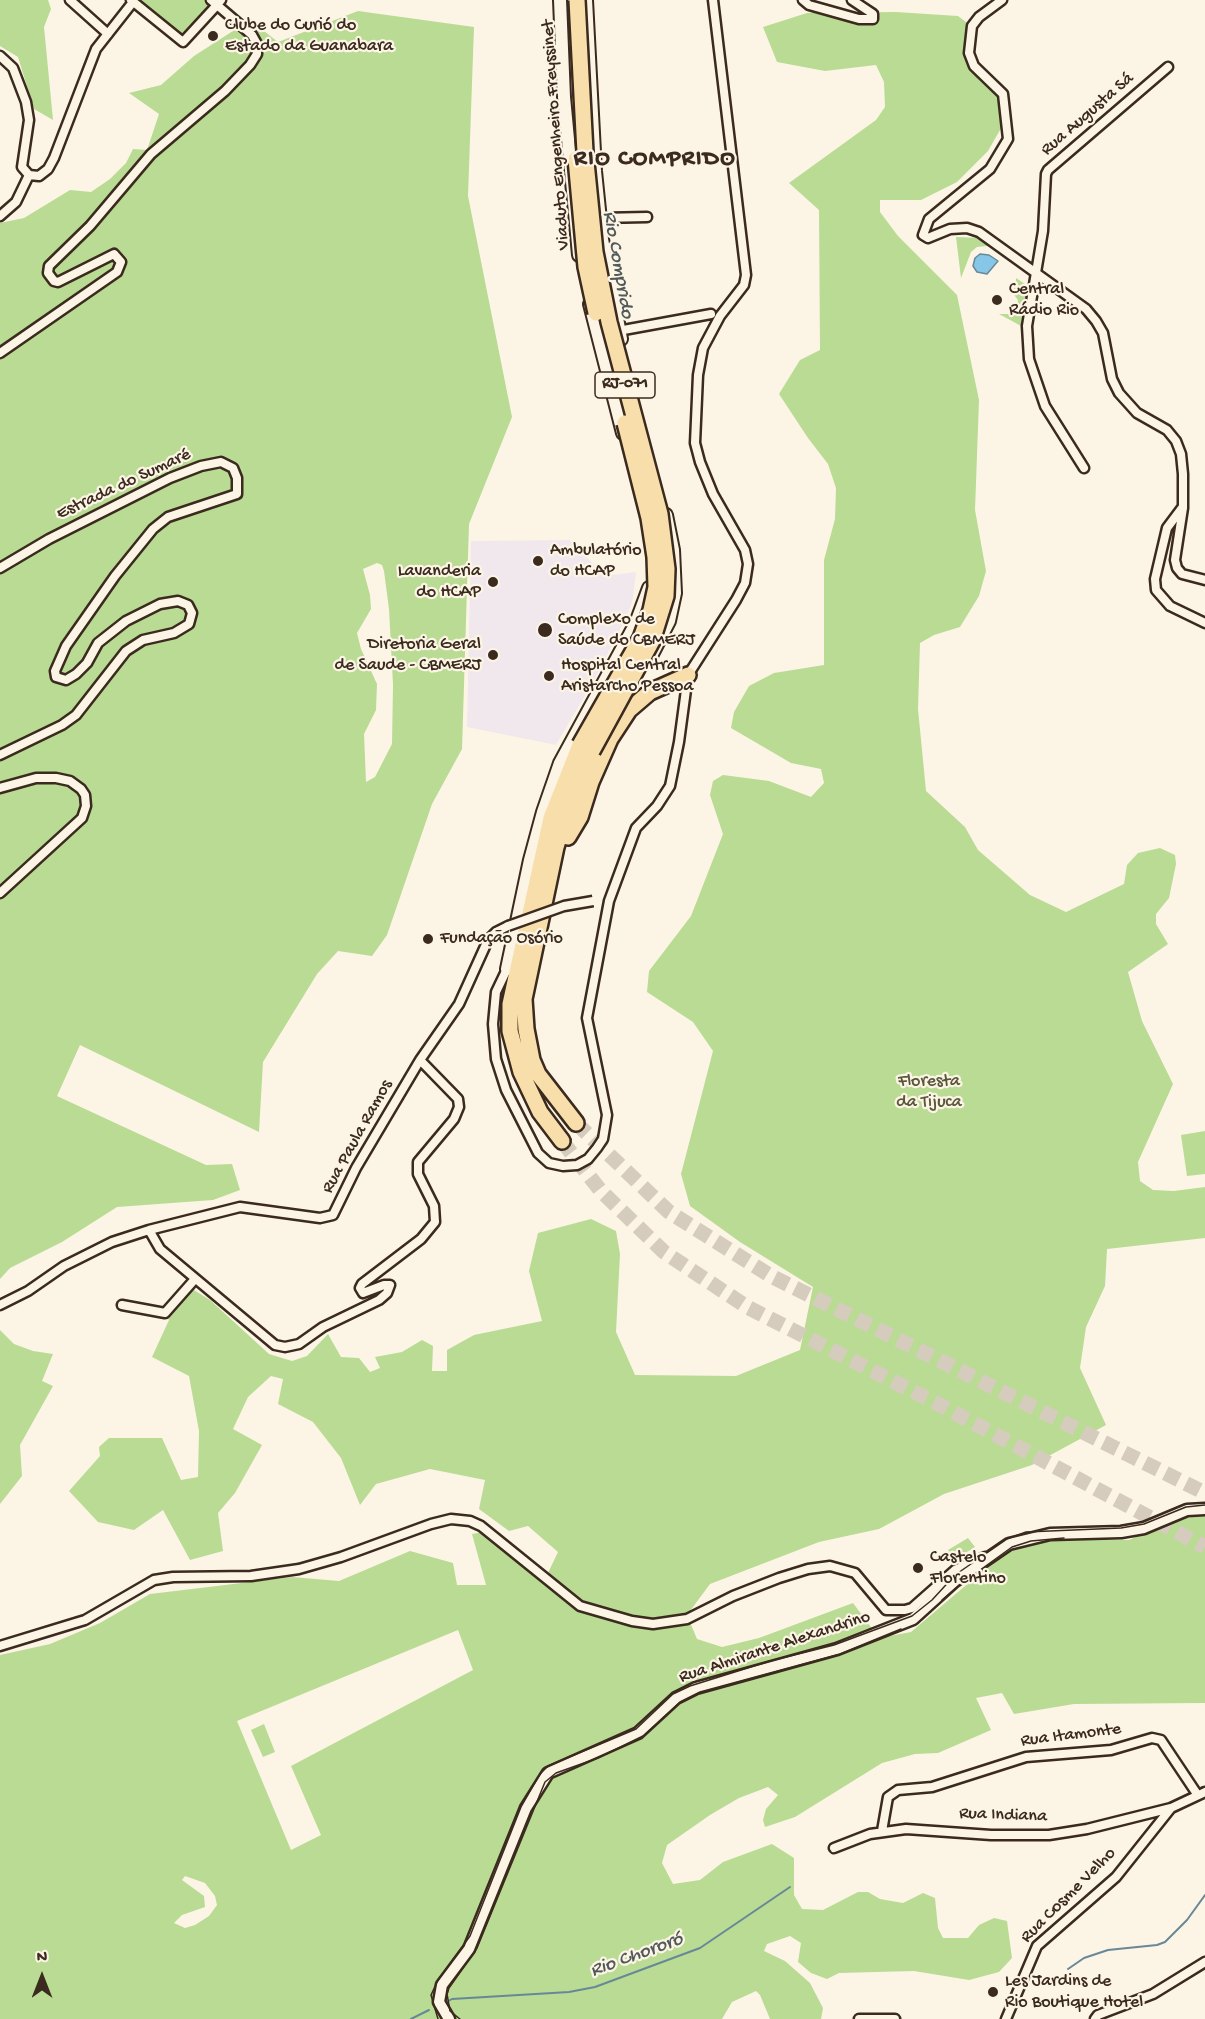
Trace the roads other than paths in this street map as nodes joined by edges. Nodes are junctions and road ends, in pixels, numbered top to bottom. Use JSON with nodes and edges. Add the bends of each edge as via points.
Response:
{"nodes":[{"id":1,"x":70,"y":0,"type":"edge"},
{"id":2,"x":560,"y":0,"type":"edge"},
{"id":3,"x":567,"y":0,"type":"edge"},
{"id":4,"x":577,"y":0,"type":"edge"},
{"id":5,"x":586,"y":0,"type":"edge"},
{"id":6,"x":713,"y":0,"type":"edge"},
{"id":7,"x":803,"y":0,"type":"edge"},
{"id":8,"x":852,"y":0,"type":"edge"},
{"id":9,"x":1002,"y":0,"type":"edge"},
{"id":10,"x":132,"y":1,"type":"edge"},
{"id":11,"x":216,"y":2,"type":"edge"},
{"id":12,"x":587,"y":13,"type":"junction"},
{"id":13,"x":561,"y":14,"type":"junction"},
{"id":14,"x":108,"y":34,"type":"junction"},
{"id":15,"x":0,"y":56,"type":"edge"},
{"id":16,"x":1168,"y":68,"type":"dead end"},
{"id":17,"x":29,"y":175,"type":"junction"},
{"id":18,"x":0,"y":216,"type":"edge"},
{"id":19,"x":646,"y":217,"type":"dead end"},
{"id":20,"x":600,"y":218,"type":"junction"},
{"id":21,"x":1037,"y":274,"type":"junction"},
{"id":22,"x":711,"y":314,"type":"dead end"},
{"id":23,"x":618,"y":331,"type":"junction"},
{"id":24,"x":598,"y":335,"type":"junction"},
{"id":25,"x":0,"y":353,"type":"edge"},
{"id":26,"x":1084,"y":468,"type":"dead end"},
{"id":27,"x":1183,"y":508,"type":"junction"},
{"id":28,"x":0,"y":568,"type":"edge"},
{"id":29,"x":1205,"y":580,"type":"edge"},
{"id":30,"x":1205,"y":622,"type":"edge"},
{"id":31,"x":688,"y":675,"type":"junction"},
{"id":32,"x":584,"y":721,"type":"junction"},
{"id":33,"x":605,"y":732,"type":"junction"},
{"id":34,"x":586,"y":748,"type":"junction"},
{"id":35,"x":0,"y":755,"type":"edge"},
{"id":36,"x":0,"y":788,"type":"edge"},
{"id":37,"x":568,"y":837,"type":"junction"},
{"id":38,"x":0,"y":892,"type":"edge"},
{"id":39,"x":609,"y":901,"type":"junction"},
{"id":40,"x":507,"y":969,"type":"junction"},
{"id":41,"x":524,"y":1015,"type":"junction"},
{"id":42,"x":420,"y":1060,"type":"junction"},
{"id":43,"x":529,"y":1092,"type":"junction"},
{"id":44,"x":576,"y":1124,"type":"tunnel mouth"},
{"id":45,"x":562,"y":1141,"type":"tunnel mouth"},
{"id":46,"x":149,"y":1230,"type":"junction"},
{"id":47,"x":195,"y":1279,"type":"junction"},
{"id":48,"x":0,"y":1305,"type":"edge"},
{"id":49,"x":122,"y":1305,"type":"dead end"},
{"id":50,"x":1205,"y":1509,"type":"edge"},
{"id":51,"x":994,"y":1554,"type":"junction"},
{"id":52,"x":0,"y":1647,"type":"edge"},
{"id":53,"x":1201,"y":1793,"type":"edge"},
{"id":54,"x":1171,"y":1808,"type":"junction"},
{"id":55,"x":882,"y":1831,"type":"junction"},
{"id":56,"x":834,"y":1848,"type":"dead end"},
{"id":57,"x":1205,"y":1962,"type":"edge"},
{"id":58,"x":449,"y":2019,"type":"edge"},
{"id":59,"x":858,"y":2019,"type":"edge"},
{"id":60,"x":896,"y":2019,"type":"edge"},
{"id":61,"x":1006,"y":2019,"type":"edge"},
{"id":62,"x":1095,"y":2019,"type":"edge"}],
"edges":[{"from":1,"to":14,"type":"street"},
{"from":2,"to":13,"type":"main road"},
{"from":3,"to":34,"type":"highway","name":"Viaduto Engenheiro Freyssinet","number":"RJ-071","bridge":true,"via":[[578,200],[586,267],[649,518],[656,573],[651,610],[641,638]]},
{"from":4,"to":34,"type":"highway","name":"Viaduto Engenheiro Freyssinet","number":"RJ-071","bridge":true,"via":[[595,252],[609,322],[660,514],[668,569],[666,596],[652,641]]},
{"from":5,"to":12,"type":"main road"},
{"from":6,"to":31,"type":"street","via":[[746,275],[744,285],[715,324],[703,348],[695,443],[713,494],[745,550],[748,564],[745,583],[736,600]]},
{"from":7,"to":8,"type":"street","via":[[809,6],[873,20],[873,14]]},
{"from":9,"to":21,"type":"street","via":[[972,26],[969,53],[974,66],[1003,94],[1008,139],[990,169],[929,219],[923,235],[928,238],[951,229],[967,228],[979,232]]},
{"from":10,"to":11,"type":"street","via":[[183,42]]},
{"from":10,"to":14,"type":"street"},
{"from":11,"to":25,"type":"street","via":[[252,35],[257,54],[225,91],[151,154],[90,226],[49,266],[48,273],[58,282],[114,254],[121,262],[117,272]]},
{"from":12,"to":13,"type":"main road"},
{"from":12,"to":20,"type":"main road"},
{"from":13,"to":24,"type":"main road","via":[[575,230]]},
{"from":14,"to":17,"type":"street","via":[[90,61],[50,166],[39,176]]},
{"from":15,"to":17,"type":"street","via":[[13,68],[26,102],[28,120],[22,167]]},
{"from":16,"to":21,"type":"street","name":"Rua Augusta Sá","via":[[1048,170]]},
{"from":17,"to":18,"type":"street","via":[[16,202]]},
{"from":19,"to":20,"type":"street"},
{"from":20,"to":23,"type":"main road"},
{"from":21,"to":26,"type":"street","name":"Rua Augusta Sá","via":[[1027,326],[1029,358],[1045,406]]},
{"from":21,"to":27,"type":"street","via":[[1091,315],[1103,333],[1112,380],[1119,393],[1176,441],[1181,454]]},
{"from":22,"to":23,"type":"street"},
{"from":23,"to":24,"type":"main road"},
{"from":23,"to":33,"type":"main road","via":[[670,532],[676,570],[675,593],[661,639]]},
{"from":24,"to":32,"type":"main road","via":[[648,530],[650,587],[636,623]]},
{"from":27,"to":29,"type":"street","via":[[1177,568],[1182,574]]},
{"from":27,"to":30,"type":"street","via":[[1167,528],[1156,590],[1170,606]]},
{"from":28,"to":35,"type":"street","name":"Estrada do Sumaré","via":[[49,539],[190,470],[221,462],[233,468],[237,494],[168,517],[153,529],[78,628],[58,662],[56,677],[66,680],[76,674],[98,643],[126,621],[160,604],[178,601],[188,605],[192,613],[189,624],[174,633],[143,640],[126,651],[76,715]]},
{"from":31,"to":37,"type":"highway","via":[[650,692],[629,710],[610,739],[580,817]]},
{"from":31,"to":39,"type":"street","via":[[672,781],[667,793],[636,828]]},
{"from":32,"to":33,"type":"main road","bridge":true},
{"from":32,"to":40,"type":"main road","via":[[560,763],[543,812]]},
{"from":33,"to":37,"type":"highway"},
{"from":34,"to":41,"type":"highway","via":[[556,847],[525,986]]},
{"from":34,"to":43,"type":"highway","via":[[551,818],[511,993],[513,1043]]},
{"from":36,"to":38,"type":"street","via":[[36,778],[56,778],[81,789],[86,806],[82,818]]},
{"from":37,"to":41,"type":"highway"},
{"from":39,"to":40,"type":"street","via":[[586,1018],[607,1115],[603,1139],[588,1159],[577,1165],[549,1163],[538,1154],[506,1090],[496,1059],[493,1024],[496,992]]},
{"from":39,"to":42,"type":"street","name":"Rua Paula Ramos","bridge":true,"via":[[575,902],[491,935],[459,1004]]},
{"from":40,"to":43,"type":"highway","via":[[501,1006],[503,1036],[511,1061]]},
{"from":41,"to":44,"type":"highway","via":[[528,1046],[538,1074]]},
{"from":42,"to":46,"type":"street","name":"Rua Paula Ramos","via":[[333,1215],[320,1218],[240,1207]]},
{"from":42,"to":47,"type":"street","via":[[458,1099],[459,1107],[454,1119],[420,1156],[417,1168],[434,1206],[435,1222],[422,1239],[360,1288],[366,1293],[387,1284],[387,1293],[299,1344],[285,1347],[267,1339]]},
{"from":43,"to":45,"type":"highway"},
{"from":46,"to":47,"type":"street","via":[[160,1249]]},
{"from":46,"to":48,"type":"street","name":"Rua Paula Ramos","via":[[112,1242],[64,1266]]},
{"from":47,"to":49,"type":"street","via":[[165,1313]]},
{"from":50,"to":51,"type":"street","name":"Rua Almirante Alexandrino","via":[[1187,1510],[1144,1528],[1121,1532],[1028,1538]]},
{"from":51,"to":52,"type":"street","via":[[955,1570],[905,1610],[886,1610],[855,1573],[830,1566],[779,1578],[687,1619],[653,1624],[580,1606],[482,1526],[452,1519],[298,1569],[251,1576],[154,1580],[85,1620]]},
{"from":51,"to":58,"type":"street","name":"Rua Almirante Alexandrino","via":[[955,1581],[913,1619],[837,1649],[696,1688],[676,1698],[638,1733],[548,1773],[526,1808],[470,1949],[442,1984],[439,2002]]},
{"from":53,"to":54,"type":"street","name":"Rua Cosme Velho"},
{"from":53,"to":55,"type":"street","name":"Rua Itamonte","via":[[1161,1740],[1152,1738],[1111,1750],[1026,1757],[932,1787],[898,1790],[888,1797]]},
{"from":54,"to":55,"type":"street","name":"Rua Indiana","via":[[1049,1835],[927,1829]]},
{"from":54,"to":61,"type":"street","name":"Rua Cosme Velho","via":[[1116,1877],[1037,1946]]},
{"from":55,"to":56,"type":"street","name":"Rua Indiana"},
{"from":57,"to":62,"type":"street","via":[[1153,1994]]},
{"from":59,"to":60,"type":"street"}]}
